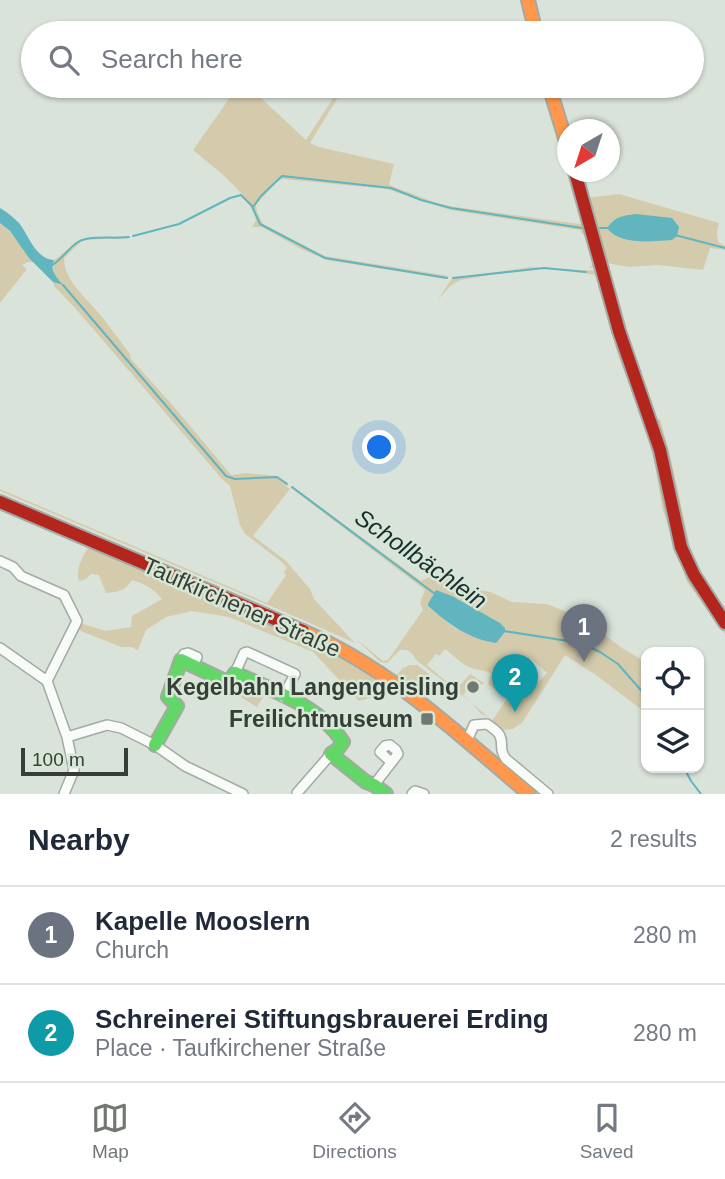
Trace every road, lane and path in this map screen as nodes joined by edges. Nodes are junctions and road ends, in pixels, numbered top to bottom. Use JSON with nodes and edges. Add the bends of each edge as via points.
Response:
{"nodes":[{"id":1,"x":528,"y":0,"type":"edge"},
{"id":2,"x":533,"y":21,"type":"edge"},
{"id":3,"x":553,"y":98,"type":"edge"},
{"id":4,"x":559,"y":119,"type":"edge"},
{"id":5,"x":578,"y":182,"type":"edge"},
{"id":6,"x":0,"y":502,"type":"edge"},
{"id":7,"x":0,"y":561,"type":"edge"},
{"id":8,"x":725,"y":623,"type":"edge"},
{"id":9,"x":0,"y":648,"type":"edge"},
{"id":10,"x":234,"y":673,"type":"junction"},
{"id":11,"x":47,"y":681,"type":"junction"},
{"id":12,"x":283,"y":697,"type":"junction"},
{"id":13,"x":67,"y":737,"type":"junction"},
{"id":14,"x":467,"y":741,"type":"junction"},
{"id":15,"x":155,"y":745,"type":"junction"},
{"id":16,"x":331,"y":754,"type":"junction"},
{"id":17,"x":391,"y":762,"type":"dead end"},
{"id":18,"x":373,"y":785,"type":"junction"},
{"id":19,"x":64,"y":794,"type":"edge"},
{"id":20,"x":243,"y":794,"type":"edge"},
{"id":21,"x":286,"y":794,"type":"edge"},
{"id":22,"x":298,"y":794,"type":"edge"},
{"id":23,"x":386,"y":794,"type":"edge"},
{"id":24,"x":412,"y":794,"type":"edge"},
{"id":25,"x":424,"y":794,"type":"edge"},
{"id":26,"x":529,"y":794,"type":"edge"},
{"id":27,"x":548,"y":794,"type":"edge"}],
"edges":[{"from":1,"to":2,"type":"main road"},
{"from":3,"to":4,"type":"main road"},
{"from":5,"to":8,"type":"main road","via":[[619,331],[656,435],[681,547]]},
{"from":6,"to":14,"type":"main road","name":"Taufkirchener Straße","via":[[328,642],[401,688]]},
{"from":7,"to":11,"type":"street","via":[[64,595],[77,621]]},
{"from":9,"to":11,"type":"street"},
{"from":10,"to":12,"type":"main road"},
{"from":10,"to":12,"type":"street","via":[[247,652],[295,674]]},
{"from":10,"to":15,"type":"main road","via":[[227,682],[187,663],[168,697],[177,706]]},
{"from":11,"to":13,"type":"street"},
{"from":12,"to":16,"type":"main road","via":[[311,711],[340,734],[343,742]]},
{"from":13,"to":15,"type":"street","via":[[107,725]]},
{"from":13,"to":19,"type":"street","via":[[74,770]]},
{"from":14,"to":26,"type":"main road","name":"Taufkirchener Straße"},
{"from":14,"to":27,"type":"street","via":[[474,725],[487,724],[501,738],[506,759]]},
{"from":15,"to":20,"type":"street","via":[[185,766]]},
{"from":16,"to":18,"type":"main road"},
{"from":16,"to":22,"type":"street"},
{"from":17,"to":18,"type":"street"},
{"from":18,"to":23,"type":"main road"},
{"from":21,"to":22,"type":"street"},
{"from":24,"to":25,"type":"street"}]}
